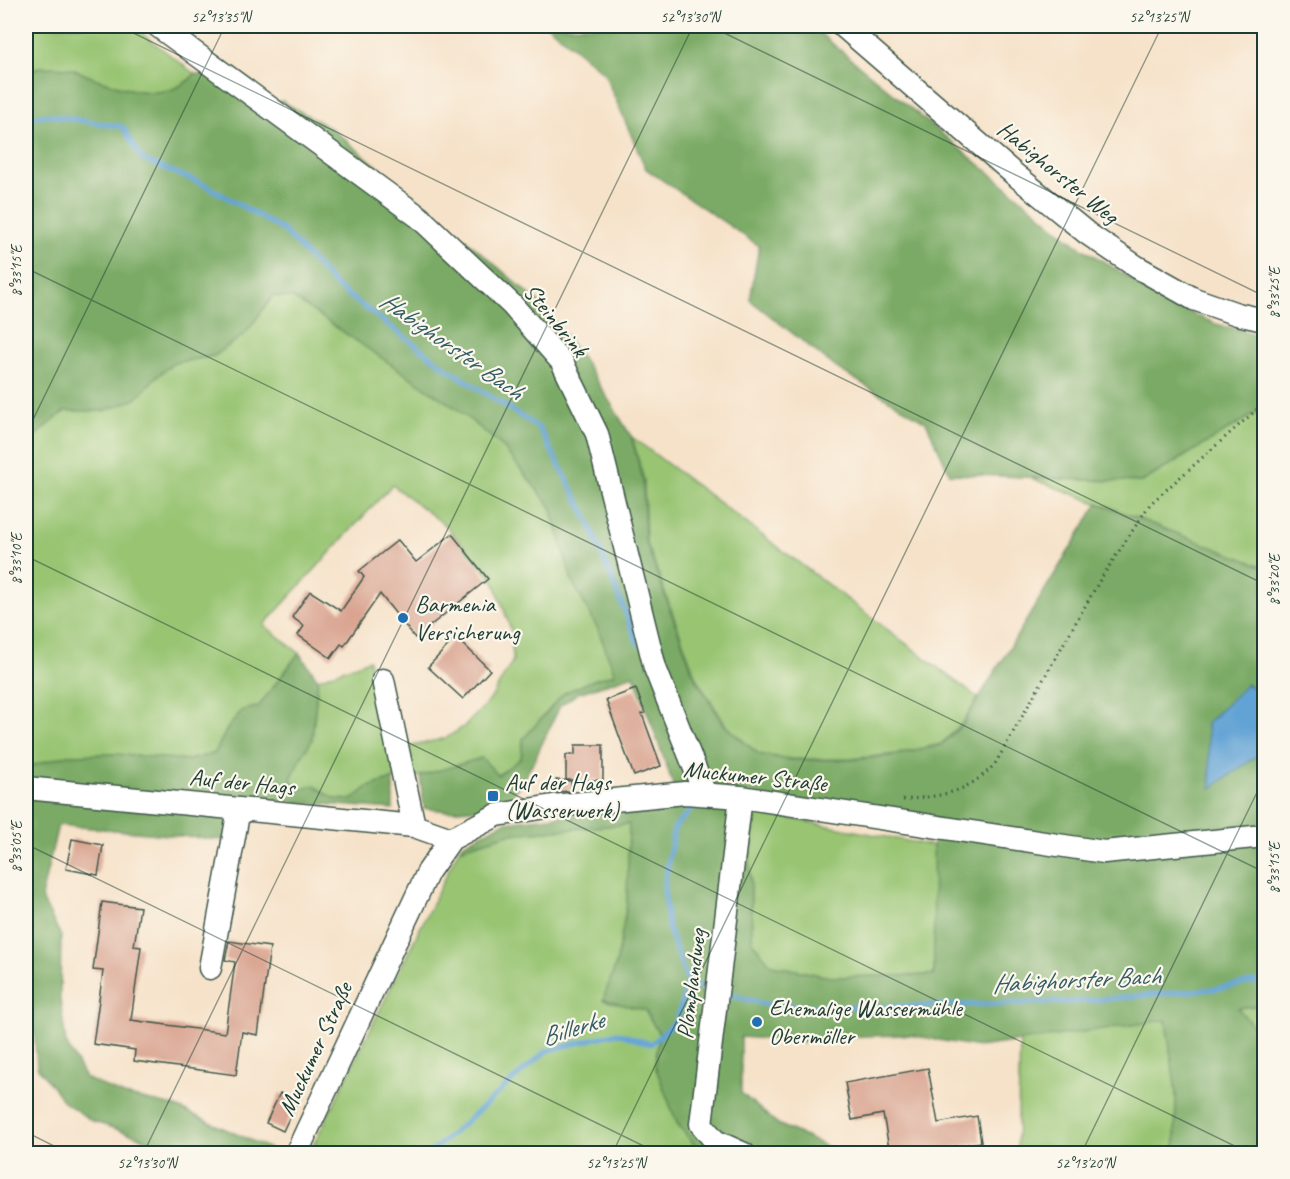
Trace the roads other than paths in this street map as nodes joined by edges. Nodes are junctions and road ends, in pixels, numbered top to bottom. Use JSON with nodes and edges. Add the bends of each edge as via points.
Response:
{"nodes":[{"id":1,"x":158,"y":26,"type":"edge"},
{"id":2,"x":843,"y":26,"type":"edge"},
{"id":3,"x":1264,"y":320,"type":"edge"},
{"id":4,"x":383,"y":680,"type":"dead end"},
{"id":5,"x":26,"y":788,"type":"edge"},
{"id":6,"x":705,"y":794,"type":"junction"},
{"id":7,"x":741,"y":797,"type":"junction"},
{"id":8,"x":238,"y":809,"type":"junction"},
{"id":9,"x":414,"y":826,"type":"junction"},
{"id":10,"x":1264,"y":836,"type":"edge"},
{"id":11,"x":451,"y":839,"type":"junction"},
{"id":12,"x":210,"y":968,"type":"dead end"},
{"id":13,"x":296,"y":1154,"type":"edge"},
{"id":14,"x":744,"y":1154,"type":"edge"}],
"edges":[{"from":1,"to":6,"type":"street","name":"Steinbrink","via":[[419,218],[512,305],[562,362],[597,434],[656,668]]},
{"from":2,"to":3,"type":"street","name":"Habighorster Weg","via":[[1088,234],[1194,299]]},
{"from":4,"to":9,"type":"street"},
{"from":5,"to":8,"type":"street","name":"Auf der Hags"},
{"from":6,"to":7,"type":"street","name":"Muckumer Straße"},
{"from":6,"to":11,"type":"street","name":"Muckumer Straße","via":[[508,813]]},
{"from":7,"to":10,"type":"street","name":"Muckumer Straße","via":[[1104,852]]},
{"from":7,"to":14,"type":"street","name":"Plomplandweg","via":[[701,1124],[715,1141]]},
{"from":8,"to":9,"type":"street","name":"Auf der Hags"},
{"from":8,"to":12,"type":"street"},
{"from":9,"to":11,"type":"street","name":"Auf der Hags"},
{"from":11,"to":13,"type":"street","name":"Muckumer Straße","via":[[428,872]]}]}
